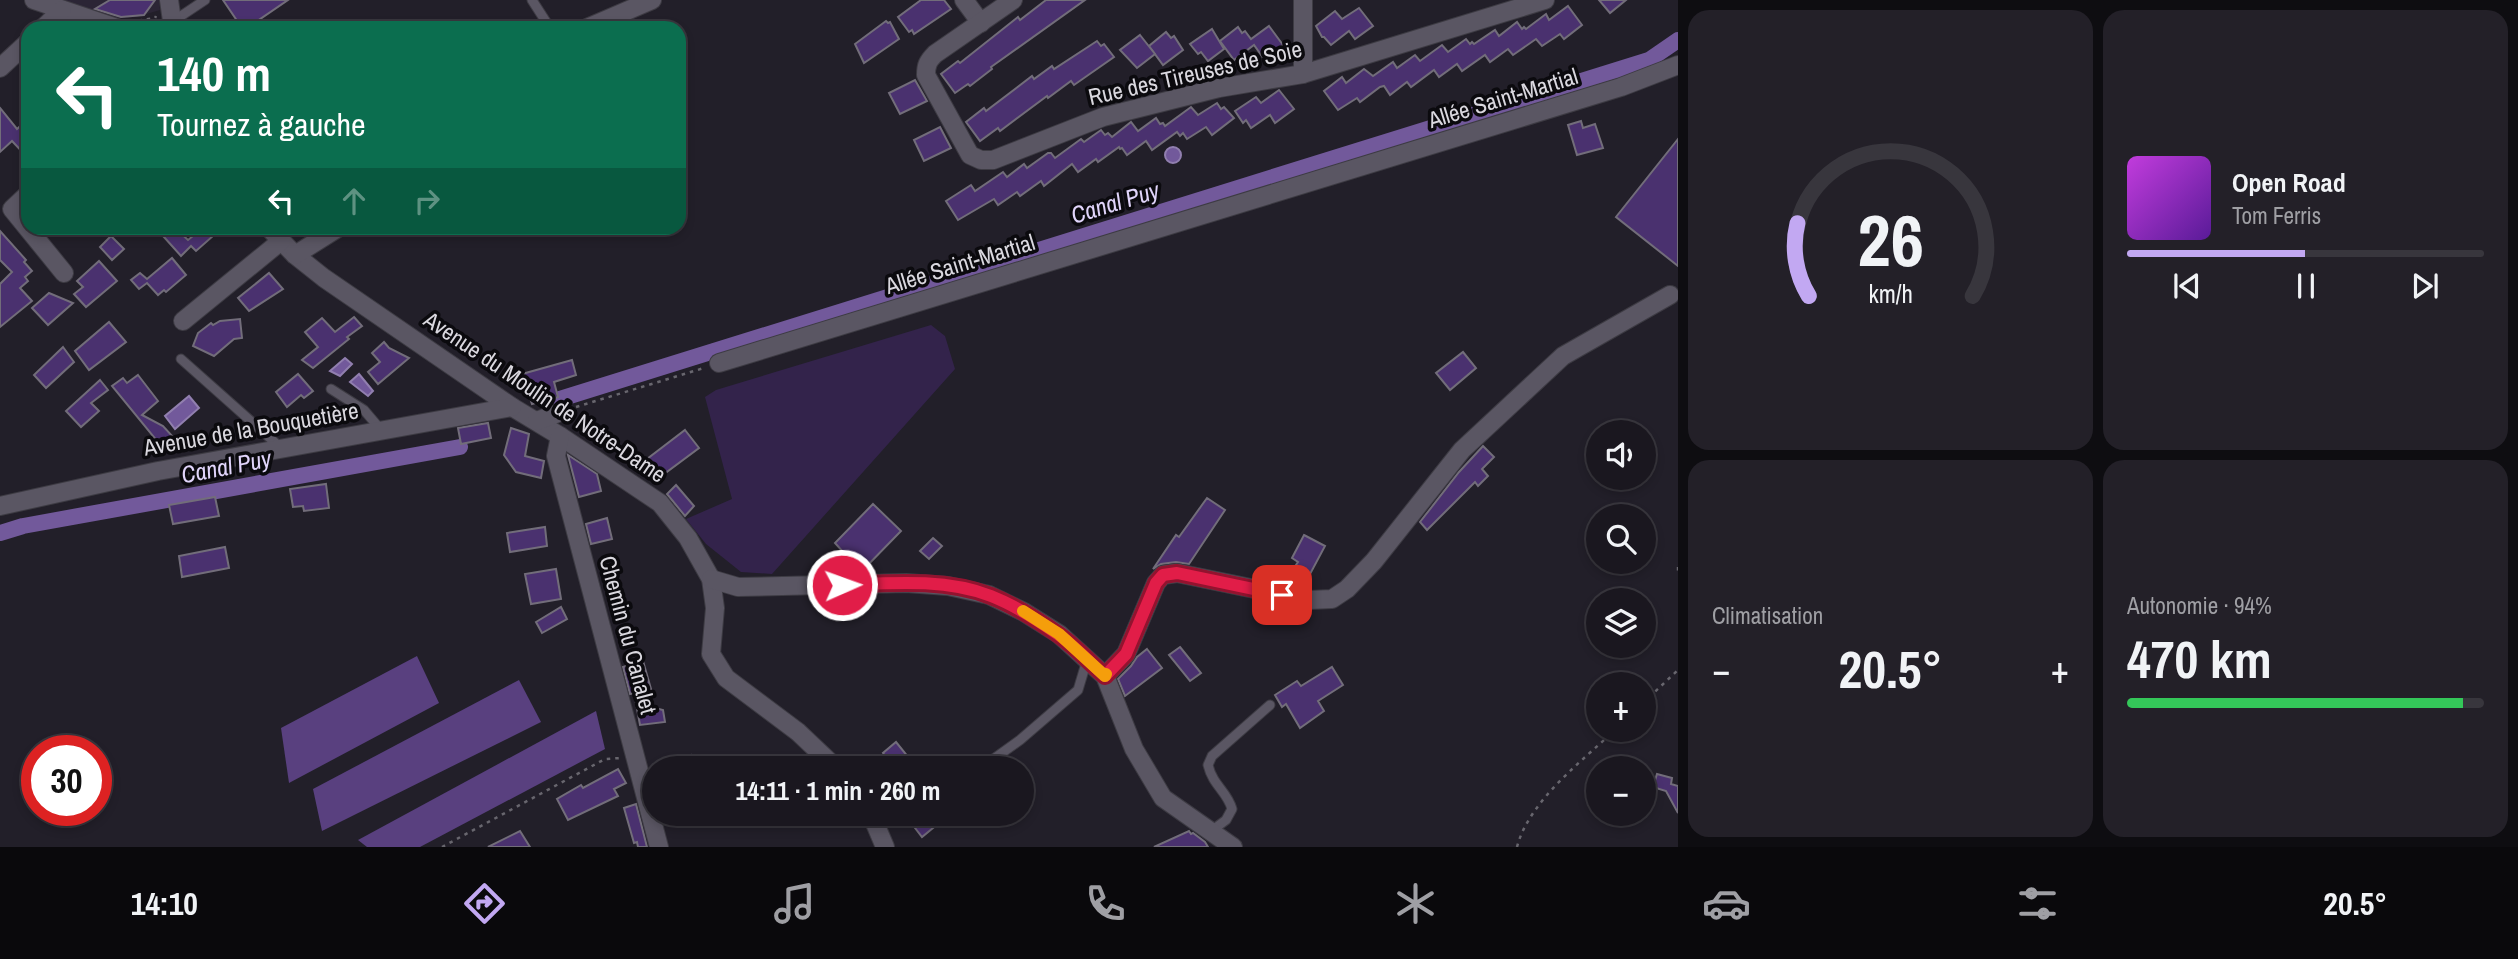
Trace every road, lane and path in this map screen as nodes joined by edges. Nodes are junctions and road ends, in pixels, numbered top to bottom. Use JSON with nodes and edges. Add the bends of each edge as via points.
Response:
{"nodes":[{"id":1,"x":34,"y":0,"type":"edge"},
{"id":2,"x":169,"y":0,"type":"edge"},
{"id":3,"x":205,"y":0,"type":"edge"},
{"id":4,"x":532,"y":0,"type":"edge"},
{"id":5,"x":652,"y":0,"type":"edge"},
{"id":6,"x":964,"y":0,"type":"edge"},
{"id":7,"x":1013,"y":0,"type":"edge"},
{"id":8,"x":1303,"y":0,"type":"edge"},
{"id":9,"x":1545,"y":0,"type":"edge"},
{"id":10,"x":1505,"y":6,"type":"edge"},
{"id":11,"x":62,"y":10,"type":"junction"},
{"id":12,"x":50,"y":21,"type":"edge"},
{"id":13,"x":96,"y":21,"type":"edge"},
{"id":14,"x":172,"y":21,"type":"edge"},
{"id":15,"x":177,"y":21,"type":"edge"},
{"id":16,"x":546,"y":21,"type":"edge"},
{"id":17,"x":603,"y":21,"type":"edge"},
{"id":18,"x":981,"y":23,"type":"junction"},
{"id":19,"x":21,"y":48,"type":"edge"},
{"id":20,"x":1678,"y":65,"type":"edge"},
{"id":21,"x":0,"y":68,"type":"edge"},
{"id":22,"x":1303,"y":74,"type":"junction"},
{"id":23,"x":21,"y":201,"type":"edge"},
{"id":24,"x":21,"y":220,"type":"edge"},
{"id":25,"x":33,"y":235,"type":"edge"},
{"id":26,"x":274,"y":235,"type":"edge"},
{"id":27,"x":276,"y":235,"type":"edge"},
{"id":28,"x":327,"y":235,"type":"edge"},
{"id":29,"x":295,"y":255,"type":"junction"},
{"id":30,"x":64,"y":273,"type":"dead end"},
{"id":31,"x":1671,"y":295,"type":"dead end"},
{"id":32,"x":183,"y":321,"type":"dead end"},
{"id":33,"x":181,"y":359,"type":"dead end"},
{"id":34,"x":719,"y":363,"type":"joint"},
{"id":35,"x":331,"y":389,"type":"dead end"},
{"id":36,"x":512,"y":407,"type":"junction"},
{"id":37,"x":563,"y":411,"type":"joint"},
{"id":38,"x":537,"y":421,"type":"junction"},
{"id":39,"x":380,"y":430,"type":"junction"},
{"id":40,"x":560,"y":436,"type":"junction"},
{"id":41,"x":282,"y":448,"type":"junction"},
{"id":42,"x":0,"y":506,"type":"edge"},
{"id":43,"x":712,"y":579,"type":"junction"},
{"id":44,"x":1087,"y":660,"type":"junction"},
{"id":45,"x":1678,"y":670,"type":"edge"},
{"id":46,"x":1105,"y":676,"type":"junction"},
{"id":47,"x":1656,"y":691,"type":"edge"},
{"id":48,"x":1270,"y":705,"type":"dead end"},
{"id":49,"x":1602,"y":742,"type":"edge"},
{"id":50,"x":635,"y":756,"type":"junction"},
{"id":51,"x":823,"y":756,"type":"edge"},
{"id":52,"x":998,"y":756,"type":"edge"},
{"id":53,"x":876,"y":826,"type":"edge"},
{"id":54,"x":1210,"y":832,"type":"junction"},
{"id":55,"x":442,"y":847,"type":"edge"},
{"id":56,"x":659,"y":847,"type":"edge"},
{"id":57,"x":885,"y":847,"type":"edge"},
{"id":58,"x":1233,"y":847,"type":"edge"},
{"id":59,"x":1517,"y":847,"type":"edge"}],
"edges":[{"from":1,"to":11,"type":"street"},
{"from":2,"to":14,"type":"street"},
{"from":3,"to":15,"type":"lane"},
{"from":4,"to":16,"type":"lane"},
{"from":5,"to":17,"type":"street"},
{"from":6,"to":18,"type":"street"},
{"from":7,"to":18,"type":"street"},
{"from":8,"to":22,"type":"street"},
{"from":9,"to":10,"type":"street","name":"Rue des Tireuses de Soie"},
{"from":10,"to":22,"type":"street","name":"Rue des Tireuses de Soie"},
{"from":11,"to":12,"type":"street"},
{"from":11,"to":13,"type":"street"},
{"from":18,"to":22,"type":"street","name":"Rue des Tireuses de Soie","via":[[935,54],[928,61],[926,75],[970,155],[981,160],[993,160],[1103,117],[1219,88]]},
{"from":19,"to":21,"type":"street"},
{"from":20,"to":34,"type":"street","name":"Allée Saint-Martial","via":[[1621,87]]},
{"from":23,"to":24,"type":"street","via":[[12,209]]},
{"from":25,"to":30,"type":"street"},
{"from":26,"to":32,"type":"street"},
{"from":27,"to":29,"type":"street","name":"Avenue du Moulin de Notre-Dame"},
{"from":28,"to":29,"type":"street"},
{"from":29,"to":36,"type":"street","name":"Avenue du Moulin de Notre-Dame"},
{"from":31,"to":46,"type":"street","via":[[1563,356],[1462,450],[1347,589],[1332,599],[1309,600],[1177,573],[1163,575],[1126,654]]},
{"from":33,"to":41,"type":"lane"},
{"from":34,"to":37,"type":"path"},
{"from":35,"to":39,"type":"lane","via":[[364,410]]},
{"from":36,"to":38,"type":"street","name":"Avenue du Moulin de Notre-Dame"},
{"from":36,"to":39,"type":"street","name":"Avenue de la Bouquetière"},
{"from":37,"to":38,"type":"street"},
{"from":38,"to":40,"type":"street","name":"Avenue du Moulin de Notre-Dame"},
{"from":39,"to":41,"type":"street","name":"Avenue de la Bouquetière"},
{"from":40,"to":43,"type":"street","name":"Avenue du Moulin de Notre-Dame","via":[[660,503]]},
{"from":40,"to":50,"type":"street","name":"Chemin du Canalet","via":[[555,456]]},
{"from":41,"to":42,"type":"street","name":"Avenue de la Bouquetière"},
{"from":43,"to":44,"type":"street","via":[[738,587],[948,586],[989,595],[1024,612],[1059,634]]},
{"from":43,"to":51,"type":"street","name":"Avenue du Moulin de Notre-Dame","via":[[711,654],[726,678]]},
{"from":44,"to":46,"type":"street"},
{"from":44,"to":52,"type":"lane","via":[[1078,690]]},
{"from":45,"to":47,"type":"path"},
{"from":46,"to":54,"type":"street","via":[[1134,749],[1163,798]]},
{"from":48,"to":54,"type":"lane","via":[[1212,756],[1208,765],[1211,779],[1232,809]]},
{"from":49,"to":59,"type":"path","via":[[1552,789],[1521,832]]},
{"from":50,"to":55,"type":"path","via":[[606,759]]},
{"from":50,"to":56,"type":"street","name":"Chemin du Canalet"},
{"from":53,"to":57,"type":"street"},
{"from":54,"to":58,"type":"street"}]}
